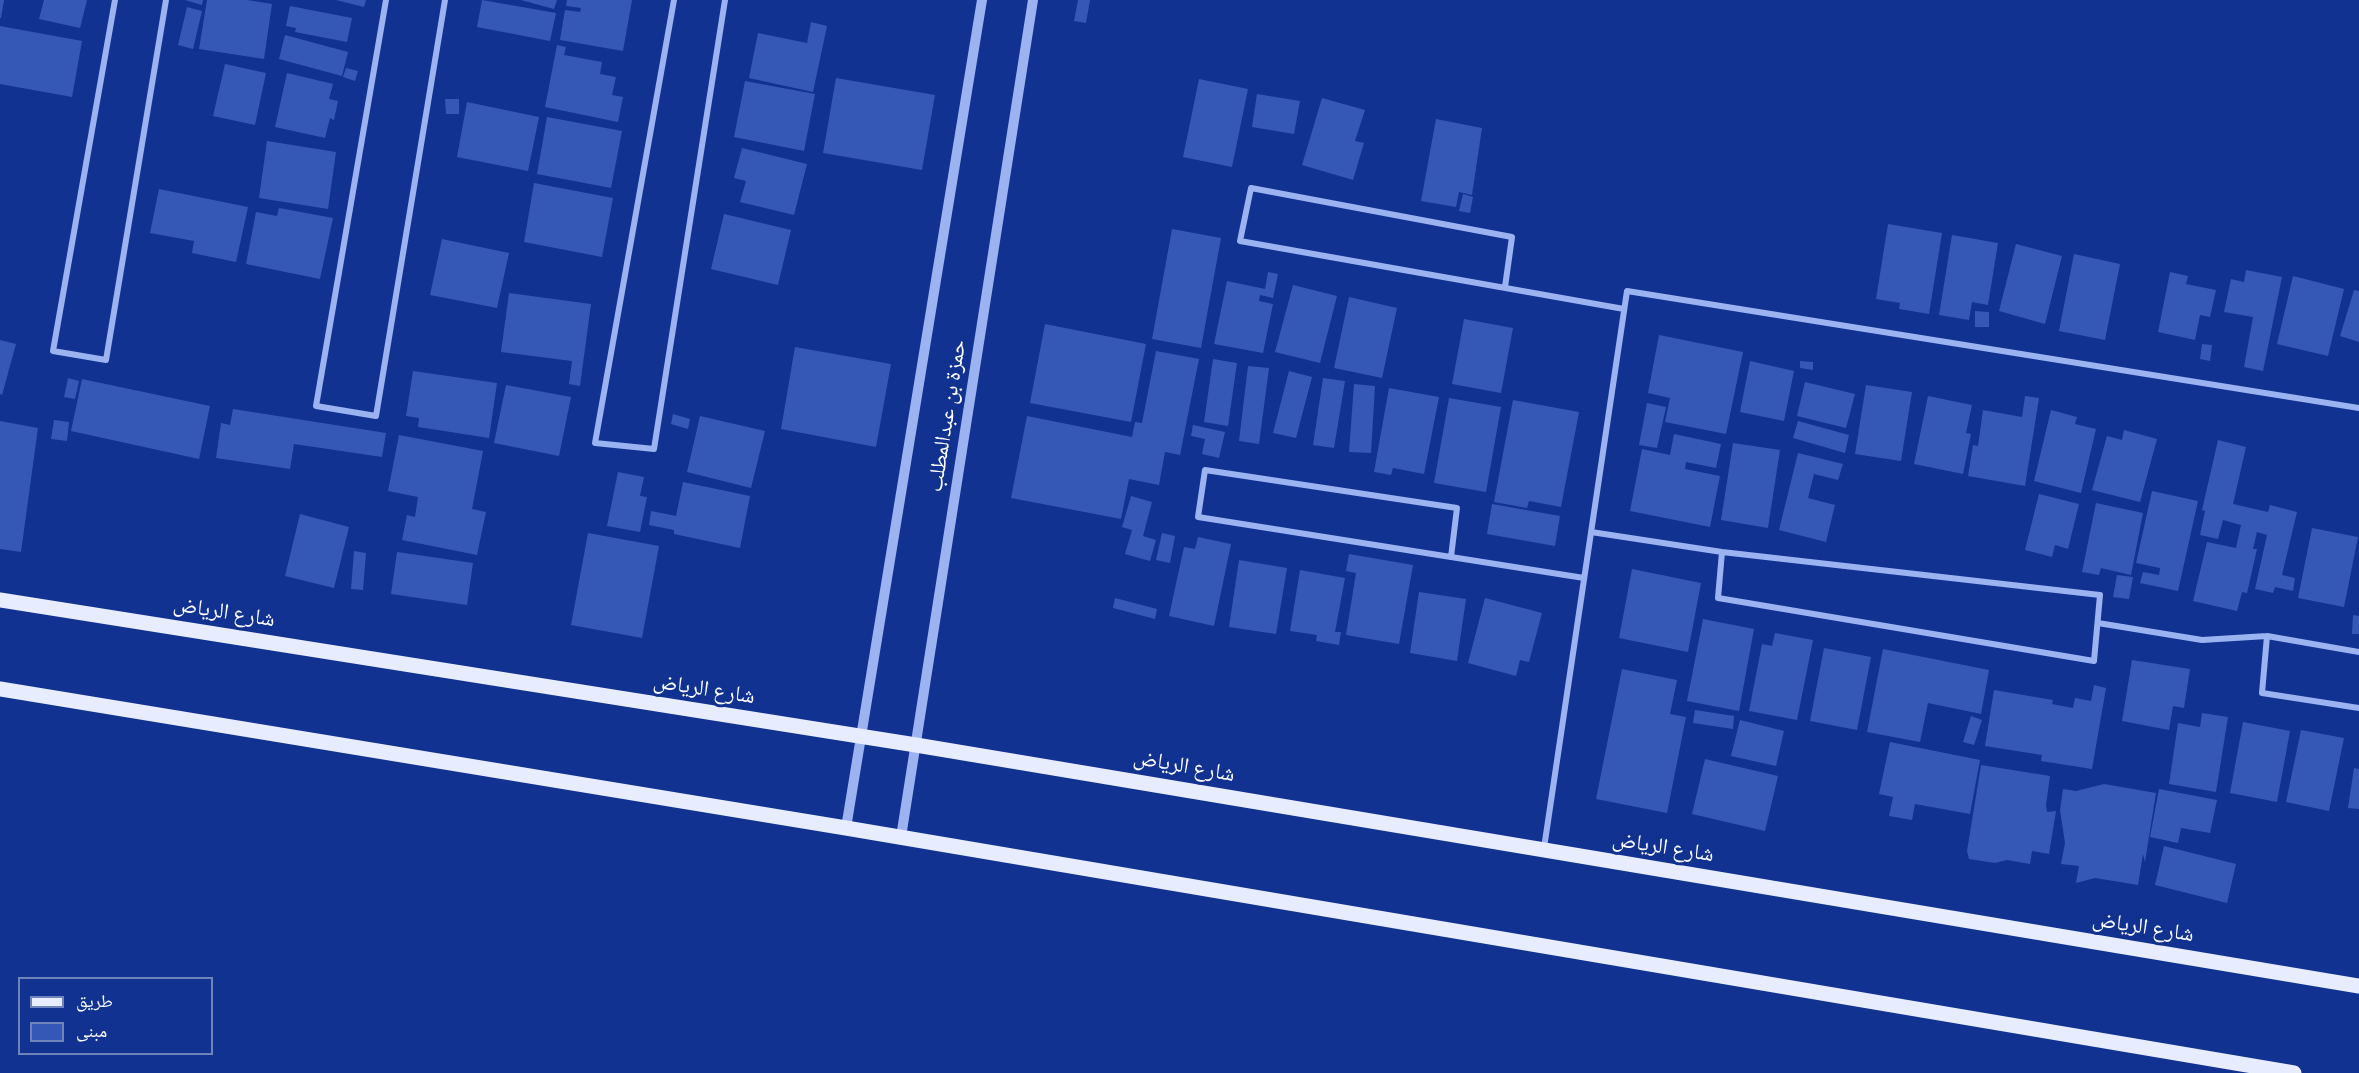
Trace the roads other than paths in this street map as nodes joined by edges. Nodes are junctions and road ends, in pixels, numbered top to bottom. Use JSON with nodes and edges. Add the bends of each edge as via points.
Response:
{"nodes":[{"id":1,"x":115,"y":0,"type":"edge"},
{"id":2,"x":166,"y":0,"type":"edge"},
{"id":3,"x":386,"y":0,"type":"edge"},
{"id":4,"x":445,"y":0,"type":"edge"},
{"id":5,"x":674,"y":0,"type":"edge"},
{"id":6,"x":725,"y":0,"type":"edge"},
{"id":7,"x":982,"y":0,"type":"edge"},
{"id":8,"x":1033,"y":0,"type":"edge"},
{"id":9,"x":1505,"y":287,"type":"junction"},
{"id":10,"x":1624,"y":309,"type":"junction"},
{"id":11,"x":2359,"y":408,"type":"edge"},
{"id":12,"x":1591,"y":532,"type":"junction"},
{"id":13,"x":1722,"y":552,"type":"junction"},
{"id":14,"x":1451,"y":557,"type":"junction"},
{"id":15,"x":1584,"y":578,"type":"junction"},
{"id":16,"x":0,"y":600,"type":"edge"},
{"id":17,"x":2098,"y":623,"type":"junction"},
{"id":18,"x":2267,"y":636,"type":"junction"},
{"id":19,"x":2359,"y":652,"type":"edge"},
{"id":20,"x":0,"y":689,"type":"edge"},
{"id":21,"x":2359,"y":708,"type":"edge"},
{"id":22,"x":861,"y":738,"type":"junction"},
{"id":23,"x":916,"y":745,"type":"junction"},
{"id":24,"x":846,"y":828,"type":"junction"},
{"id":25,"x":901,"y":837,"type":"junction"},
{"id":26,"x":1544,"y":851,"type":"junction"},
{"id":27,"x":2359,"y":986,"type":"edge"},
{"id":28,"x":2294,"y":1073,"type":"edge"}],
"edges":[{"from":1,"to":2,"type":"street","via":[[53,351],[106,360]]},
{"from":3,"to":4,"type":"street","via":[[316,406],[376,416]]},
{"from":5,"to":6,"type":"street","via":[[595,444],[654,449]]},
{"from":7,"to":22,"type":"street","name":"حمزة بن عبدالمطلب"},
{"from":8,"to":23,"type":"street","name":"حمزة بن عبدالمطلب"},
{"from":9,"to":9,"type":"street","via":[[1240,241],[1251,188],[1512,237]]},
{"from":9,"to":10,"type":"street"},
{"from":10,"to":11,"type":"street","via":[[1627,291]]},
{"from":10,"to":12,"type":"street"},
{"from":12,"to":13,"type":"street"},
{"from":12,"to":15,"type":"street"},
{"from":13,"to":17,"type":"street","via":[[2100,595]]},
{"from":13,"to":17,"type":"street","via":[[1718,598],[2094,661]]},
{"from":14,"to":14,"type":"street","via":[[1198,517],[1206,470],[1458,508]]},
{"from":14,"to":15,"type":"street"},
{"from":15,"to":26,"type":"street"},
{"from":16,"to":22,"type":"main road","name":"شارع الرياض"},
{"from":17,"to":18,"type":"street","via":[[2202,640]]},
{"from":18,"to":19,"type":"street"},
{"from":18,"to":21,"type":"street","via":[[2262,693]]},
{"from":20,"to":24,"type":"main road"},
{"from":22,"to":23,"type":"main road","name":"شارع الرياض"},
{"from":22,"to":24,"type":"street","name":"حمزة بن عبدالمطلب"},
{"from":23,"to":25,"type":"street","name":"حمزة بن عبدالمطلب"},
{"from":23,"to":26,"type":"main road","name":"شارع الرياض"},
{"from":24,"to":25,"type":"main road"},
{"from":25,"to":28,"type":"main road"},
{"from":26,"to":27,"type":"main road","name":"شارع الرياض"}]}
